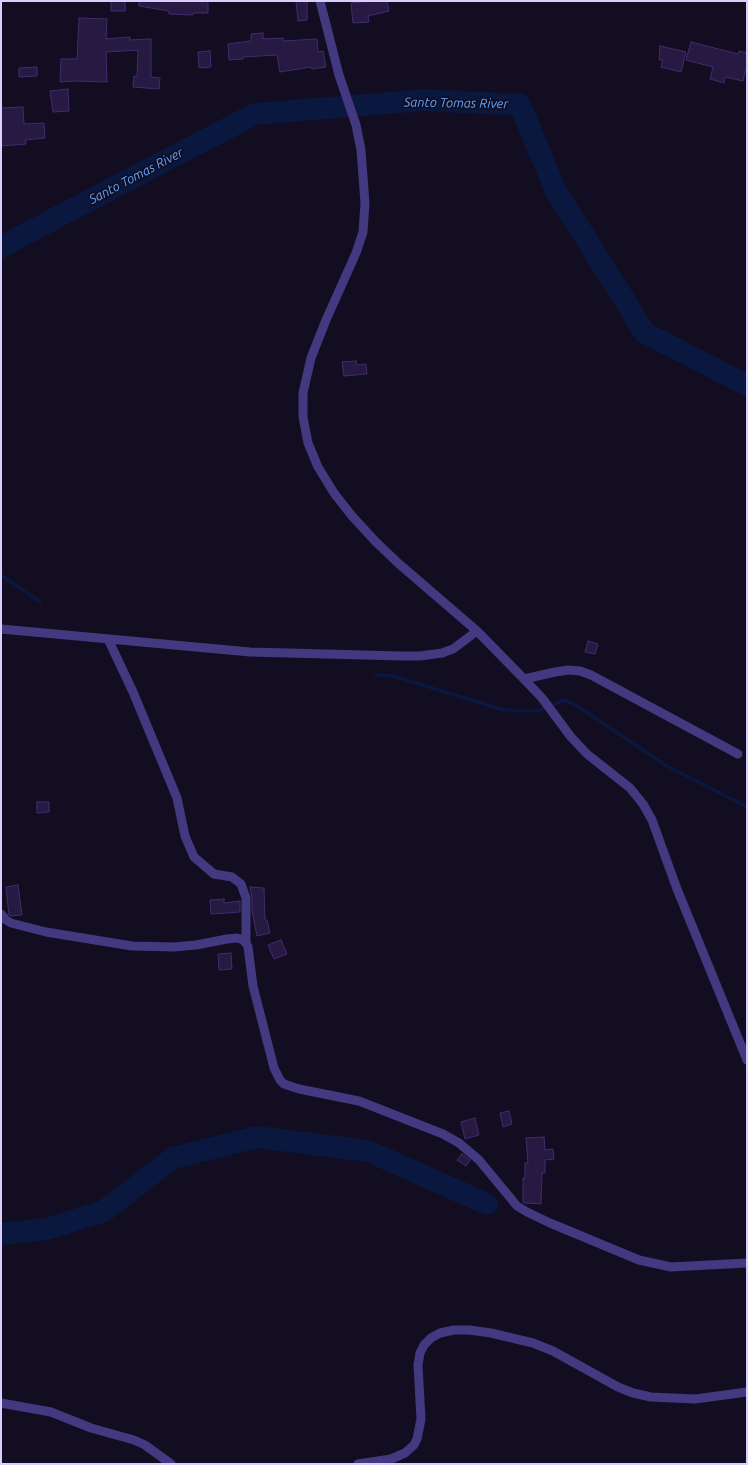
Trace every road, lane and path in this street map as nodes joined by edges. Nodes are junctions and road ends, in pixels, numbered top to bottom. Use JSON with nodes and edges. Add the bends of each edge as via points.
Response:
{"nodes":[{"id":1,"x":320,"y":1,"type":"edge"},
{"id":2,"x":1,"y":629,"type":"edge"},
{"id":3,"x":476,"y":631,"type":"junction"},
{"id":4,"x":108,"y":639,"type":"junction"},
{"id":5,"x":524,"y":679,"type":"junction"},
{"id":6,"x":738,"y":754,"type":"dead end"},
{"id":7,"x":1,"y":914,"type":"edge"},
{"id":8,"x":246,"y":943,"type":"junction"},
{"id":9,"x":747,"y":1060,"type":"edge"},
{"id":10,"x":747,"y":1263,"type":"edge"},
{"id":11,"x":747,"y":1392,"type":"edge"},
{"id":12,"x":1,"y":1403,"type":"edge"},
{"id":13,"x":171,"y":1464,"type":"edge"},
{"id":14,"x":358,"y":1464,"type":"edge"}],
"edges":[{"from":1,"to":3,"type":"street","via":[[339,75],[356,125],[361,150],[365,203],[363,232],[356,253],[311,358],[303,393],[303,417],[308,443],[318,467],[352,516],[398,563]]},
{"from":2,"to":4,"type":"street"},
{"from":3,"to":4,"type":"street","via":[[453,649],[420,656],[250,652]]},
{"from":3,"to":5,"type":"street"},
{"from":4,"to":8,"type":"street","via":[[177,798],[185,836],[194,856],[214,874],[232,877],[241,884],[246,898]]},
{"from":5,"to":6,"type":"street","via":[[555,672],[580,671]]},
{"from":5,"to":9,"type":"street","via":[[587,754],[630,788],[643,804],[652,820],[677,889]]},
{"from":7,"to":8,"type":"street","via":[[6,920],[17,925],[132,946],[174,947],[237,938]]},
{"from":8,"to":10,"type":"street","via":[[255,993],[274,1068],[284,1084],[359,1101],[443,1134],[459,1143],[479,1160],[517,1206],[550,1223],[639,1260],[671,1267]]},
{"from":11,"to":14,"type":"street","via":[[694,1399],[651,1397],[611,1384],[571,1360],[533,1343],[491,1333],[454,1330],[431,1338],[420,1353],[418,1365],[421,1419],[414,1445],[405,1453],[391,1459]]},
{"from":12,"to":13,"type":"street","via":[[50,1412],[91,1428],[134,1440],[146,1445]]}]}
